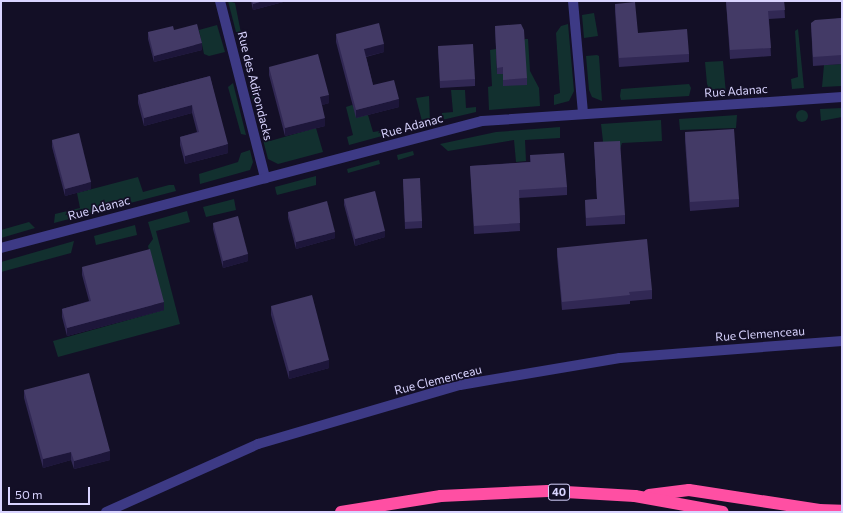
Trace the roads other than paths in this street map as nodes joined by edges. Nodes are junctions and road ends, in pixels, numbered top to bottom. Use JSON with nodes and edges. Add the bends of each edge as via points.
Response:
{"nodes":[{"id":1,"x":220,"y":1,"type":"edge"},
{"id":2,"x":573,"y":1,"type":"edge"},
{"id":3,"x":842,"y":97,"type":"edge"},
{"id":4,"x":583,"y":114,"type":"junction"},
{"id":5,"x":265,"y":178,"type":"junction"},
{"id":6,"x":1,"y":248,"type":"edge"},
{"id":7,"x":842,"y":341,"type":"edge"},
{"id":8,"x":635,"y":496,"type":"junction"},
{"id":9,"x":842,"y":511,"type":"edge"},
{"id":10,"x":106,"y":512,"type":"edge"},
{"id":11,"x":341,"y":512,"type":"edge"},
{"id":12,"x":723,"y":512,"type":"edge"}],
"edges":[{"from":1,"to":5,"type":"street","name":"Rue des Adirondacks"},
{"from":2,"to":4,"type":"street"},
{"from":3,"to":4,"type":"street","name":"Rue Adanac"},
{"from":4,"to":5,"type":"street","name":"Rue Adanac","via":[[482,121]]},
{"from":5,"to":6,"type":"street","name":"Rue Adanac"},
{"from":7,"to":10,"type":"street","name":"Rue Clemenceau","via":[[620,358],[460,385],[258,444]]},
{"from":8,"to":9,"type":"highway","via":[[689,490],[819,510]]},
{"from":8,"to":11,"type":"highway","number":"40","via":[[548,491],[448,496]]},
{"from":8,"to":12,"type":"highway","number":"40"}]}
